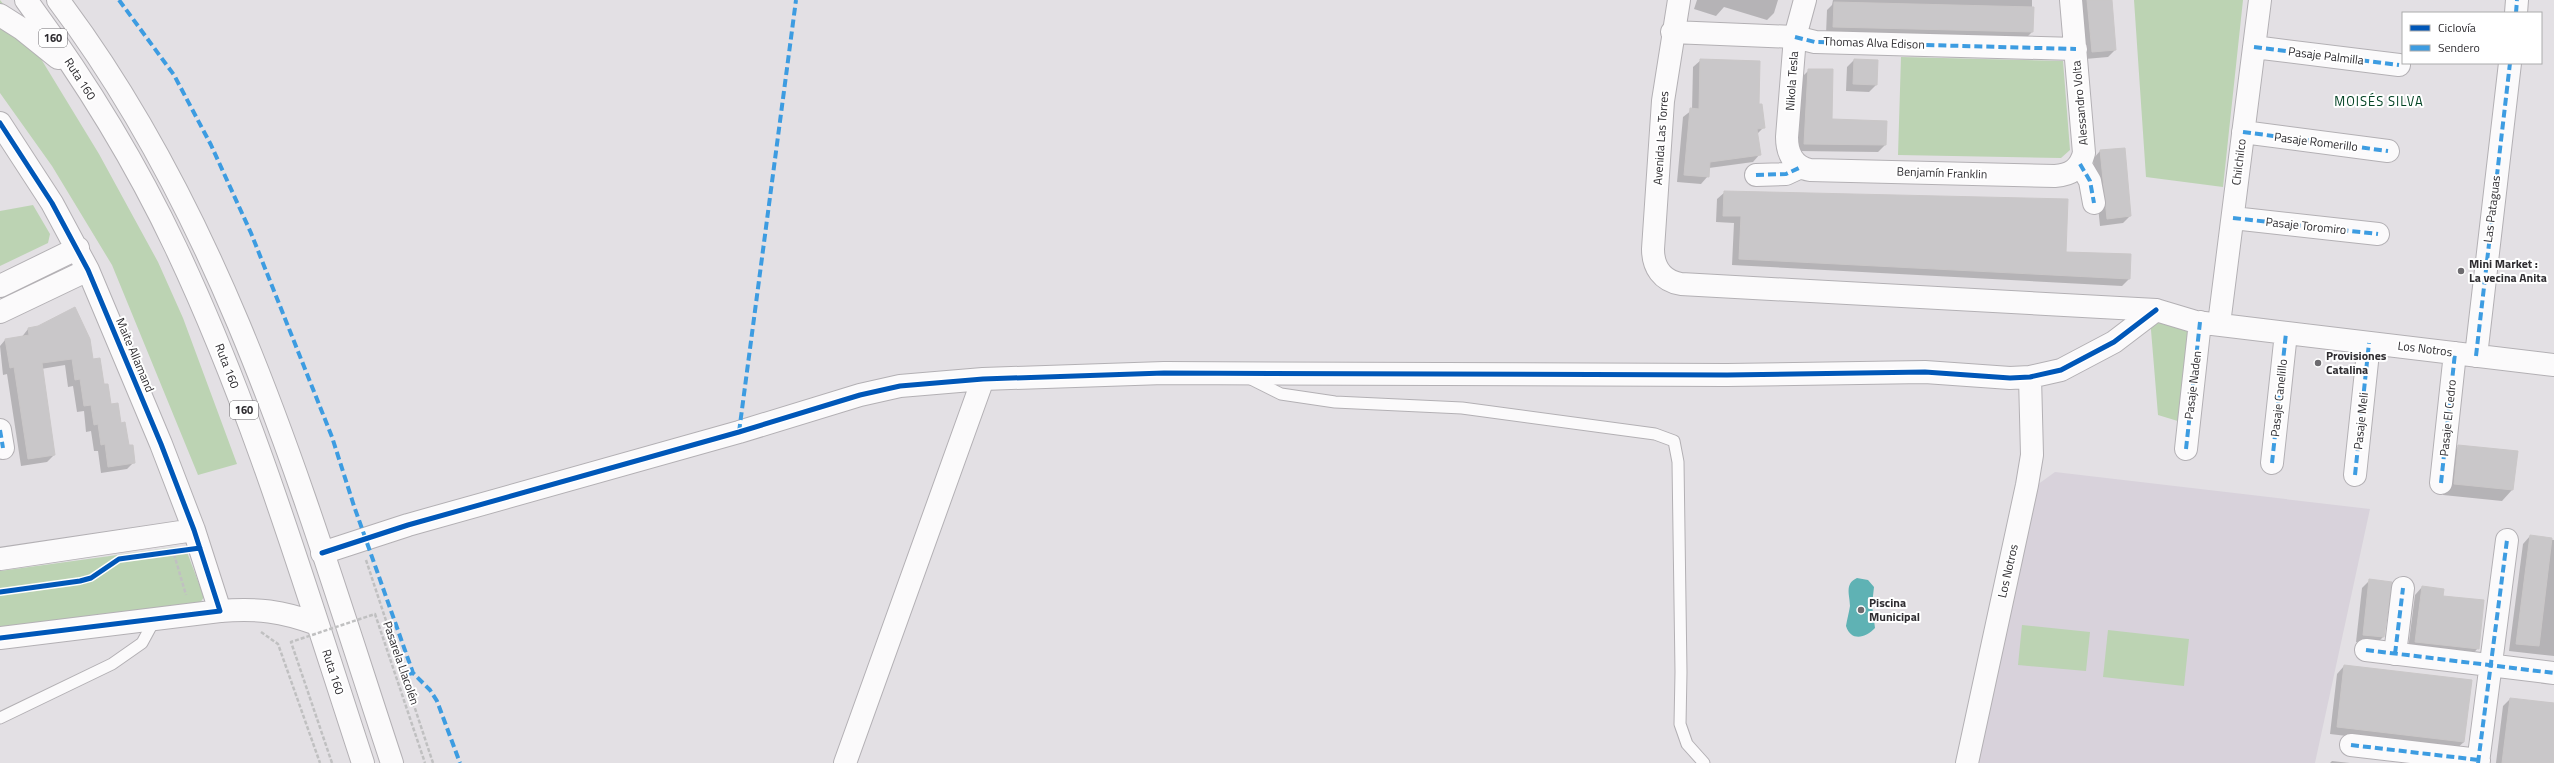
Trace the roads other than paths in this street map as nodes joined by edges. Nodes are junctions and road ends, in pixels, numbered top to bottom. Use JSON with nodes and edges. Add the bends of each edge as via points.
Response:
{"nodes":[{"id":1,"x":26,"y":0,"type":"edge"},
{"id":2,"x":58,"y":0,"type":"edge"},
{"id":3,"x":1679,"y":0,"type":"edge"},
{"id":4,"x":1805,"y":0,"type":"edge"},
{"id":5,"x":2071,"y":0,"type":"edge"},
{"id":6,"x":2260,"y":0,"type":"edge"},
{"id":7,"x":2517,"y":0,"type":"edge"},
{"id":8,"x":2516,"y":12,"type":"edge"},
{"id":9,"x":0,"y":15,"type":"edge"},
{"id":10,"x":1672,"y":32,"type":"junction"},
{"id":11,"x":1795,"y":37,"type":"junction"},
{"id":12,"x":2254,"y":47,"type":"junction"},
{"id":13,"x":2076,"y":48,"type":"junction"},
{"id":14,"x":2510,"y":64,"type":"edge"},
{"id":15,"x":2399,"y":65,"type":"dead end"},
{"id":16,"x":80,"y":78,"type":"junction"},
{"id":17,"x":0,"y":123,"type":"edge"},
{"id":18,"x":2243,"y":132,"type":"junction"},
{"id":19,"x":2388,"y":151,"type":"dead end"},
{"id":20,"x":1797,"y":164,"type":"junction"},
{"id":21,"x":2080,"y":164,"type":"junction"},
{"id":22,"x":1756,"y":175,"type":"dead end"},
{"id":23,"x":2094,"y":203,"type":"dead end"},
{"id":24,"x":2233,"y":218,"type":"junction"},
{"id":25,"x":2378,"y":234,"type":"dead end"},
{"id":26,"x":78,"y":248,"type":"junction"},
{"id":27,"x":88,"y":270,"type":"junction"},
{"id":28,"x":1661,"y":275,"type":"joint"},
{"id":29,"x":0,"y":286,"type":"edge"},
{"id":30,"x":2156,"y":310,"type":"junction"},
{"id":31,"x":0,"y":312,"type":"edge"},
{"id":32,"x":2210,"y":323,"type":"junction"},
{"id":33,"x":2286,"y":333,"type":"junction"},
{"id":34,"x":2369,"y":343,"type":"junction"},
{"id":35,"x":2465,"y":354,"type":"junction"},
{"id":36,"x":2554,"y":365,"type":"edge"},
{"id":37,"x":1240,"y":374,"type":"junction"},
{"id":38,"x":2030,"y":377,"type":"junction"},
{"id":39,"x":983,"y":379,"type":"junction"},
{"id":40,"x":2186,"y":448,"type":"dead end"},
{"id":41,"x":2272,"y":463,"type":"dead end"},
{"id":42,"x":2355,"y":475,"type":"dead end"},
{"id":43,"x":2441,"y":483,"type":"dead end"},
{"id":44,"x":197,"y":539,"type":"junction"},
{"id":45,"x":2507,"y":540,"type":"dead end"},
{"id":46,"x":322,"y":553,"type":"junction"},
{"id":47,"x":0,"y":559,"type":"edge"},
{"id":48,"x":2403,"y":588,"type":"dead end"},
{"id":49,"x":220,"y":611,"type":"junction"},
{"id":50,"x":155,"y":619,"type":"junction"},
{"id":51,"x":317,"y":624,"type":"junction"},
{"id":52,"x":0,"y":638,"type":"edge"},
{"id":53,"x":2366,"y":650,"type":"dead end"},
{"id":54,"x":2395,"y":654,"type":"junction"},
{"id":55,"x":2491,"y":665,"type":"junction"},
{"id":56,"x":2554,"y":673,"type":"edge"},
{"id":57,"x":0,"y":718,"type":"edge"},
{"id":58,"x":2351,"y":745,"type":"dead end"},
{"id":59,"x":2478,"y":762,"type":"edge"},
{"id":60,"x":363,"y":763,"type":"edge"},
{"id":61,"x":392,"y":763,"type":"edge"},
{"id":62,"x":845,"y":763,"type":"edge"},
{"id":63,"x":1704,"y":763,"type":"edge"},
{"id":64,"x":1967,"y":763,"type":"edge"}],
"edges":[{"from":1,"to":16,"type":"main road","name":"Ruta 160","number":"160"},
{"from":2,"to":46,"type":"main road","number":"160","via":[[135,116],[202,240],[258,370]]},
{"from":3,"to":10,"type":"main road","name":"Avenida Las Torres"},
{"from":4,"to":11,"type":"main road","name":"Nikola Tesla"},
{"from":5,"to":13,"type":"main road","name":"Alessandro Volta"},
{"from":6,"to":12,"type":"main road","name":"Chilchilco"},
{"from":7,"to":8,"type":"main road"},
{"from":9,"to":16,"type":"main road","via":[[34,38]]},
{"from":10,"to":11,"type":"main road","name":"Thomas Alva Edison"},
{"from":10,"to":28,"type":"main road","name":"Avenida Las Torres","via":[[1663,101],[1653,249],[1655,264]]},
{"from":11,"to":13,"type":"main road","name":"Thomas Alva Edison","via":[[1815,42]]},
{"from":11,"to":20,"type":"main road","name":"Nikola Tesla","via":[[1787,143]]},
{"from":12,"to":15,"type":"main road","name":"Pasaje Palmilla"},
{"from":12,"to":18,"type":"main road","name":"Chilchilco"},
{"from":13,"to":21,"type":"main road","name":"Alessandro Volta","via":[[2084,148]]},
{"from":14,"to":35,"type":"main road","name":"Las Pataguas"},
{"from":16,"to":51,"type":"main road","name":"Ruta 160","number":"160","via":[[151,198],[201,302],[245,415]]},
{"from":17,"to":26,"type":"main road","name":"Maite Allamand"},
{"from":18,"to":19,"type":"main road","name":"Pasaje Romerillo"},
{"from":18,"to":24,"type":"main road","name":"Chilchilco"},
{"from":20,"to":21,"type":"main road","name":"Benjamín Franklin","via":[[1810,170],[2055,176],[2072,172]]},
{"from":20,"to":22,"type":"main road","via":[[1786,174]]},
{"from":21,"to":23,"type":"main road","via":[[2090,181]]},
{"from":24,"to":25,"type":"main road","name":"Pasaje Toromiro"},
{"from":24,"to":32,"type":"main road","name":"Chilchilco"},
{"from":26,"to":27,"type":"main road","name":"Maite Allamand"},
{"from":26,"to":29,"type":"main road"},
{"from":27,"to":31,"type":"main road"},
{"from":27,"to":44,"type":"main road","name":"Maite Allamand","via":[[144,401]]},
{"from":28,"to":30,"type":"main road","name":"Los Notros","via":[[1681,284]]},
{"from":30,"to":32,"type":"main road","name":"Los Notros","via":[[2181,319]]},
{"from":30,"to":38,"type":"main road","via":[[2114,342],[2061,370]]},
{"from":32,"to":33,"type":"main road","name":"Los Notros"},
{"from":32,"to":40,"type":"main road","name":"Pasaje Naden"},
{"from":33,"to":34,"type":"main road","name":"Los Notros"},
{"from":33,"to":41,"type":"main road","name":"Pasaje Canelillo"},
{"from":34,"to":35,"type":"main road","name":"Los Notros"},
{"from":34,"to":42,"type":"main road","name":"Pasaje Meli"},
{"from":35,"to":36,"type":"main road","name":"Los Notros"},
{"from":35,"to":43,"type":"main road","name":"Pasaje El Cedro"},
{"from":37,"to":38,"type":"main road","via":[[1727,375],[1925,372]]},
{"from":37,"to":39,"type":"main road","via":[[1164,373]]},
{"from":37,"to":63,"type":"lane","via":[[1281,394],[1335,402],[1462,408],[1655,434],[1674,441],[1678,462],[1680,724],[1687,744]]},
{"from":38,"to":64,"type":"main road","name":"Los Notros","via":[[2032,455]]},
{"from":39,"to":46,"type":"main road","via":[[900,386],[860,395]]},
{"from":39,"to":62,"type":"main road"},
{"from":44,"to":47,"type":"main road"},
{"from":44,"to":49,"type":"main road","name":"Maite Allamand"},
{"from":45,"to":55,"type":"main road"},
{"from":46,"to":61,"type":"main road","number":"160"},
{"from":48,"to":54,"type":"main road"},
{"from":49,"to":50,"type":"main road"},
{"from":49,"to":51,"type":"main road","via":[[263,609],[288,613]]},
{"from":50,"to":52,"type":"main road"},
{"from":50,"to":57,"type":"lane","via":[[142,643],[112,664]]},
{"from":51,"to":60,"type":"main road","name":"Ruta 160","number":"160"},
{"from":53,"to":54,"type":"main road"},
{"from":54,"to":55,"type":"main road"},
{"from":55,"to":56,"type":"main road"},
{"from":55,"to":59,"type":"main road"},
{"from":58,"to":59,"type":"main road"}]}
